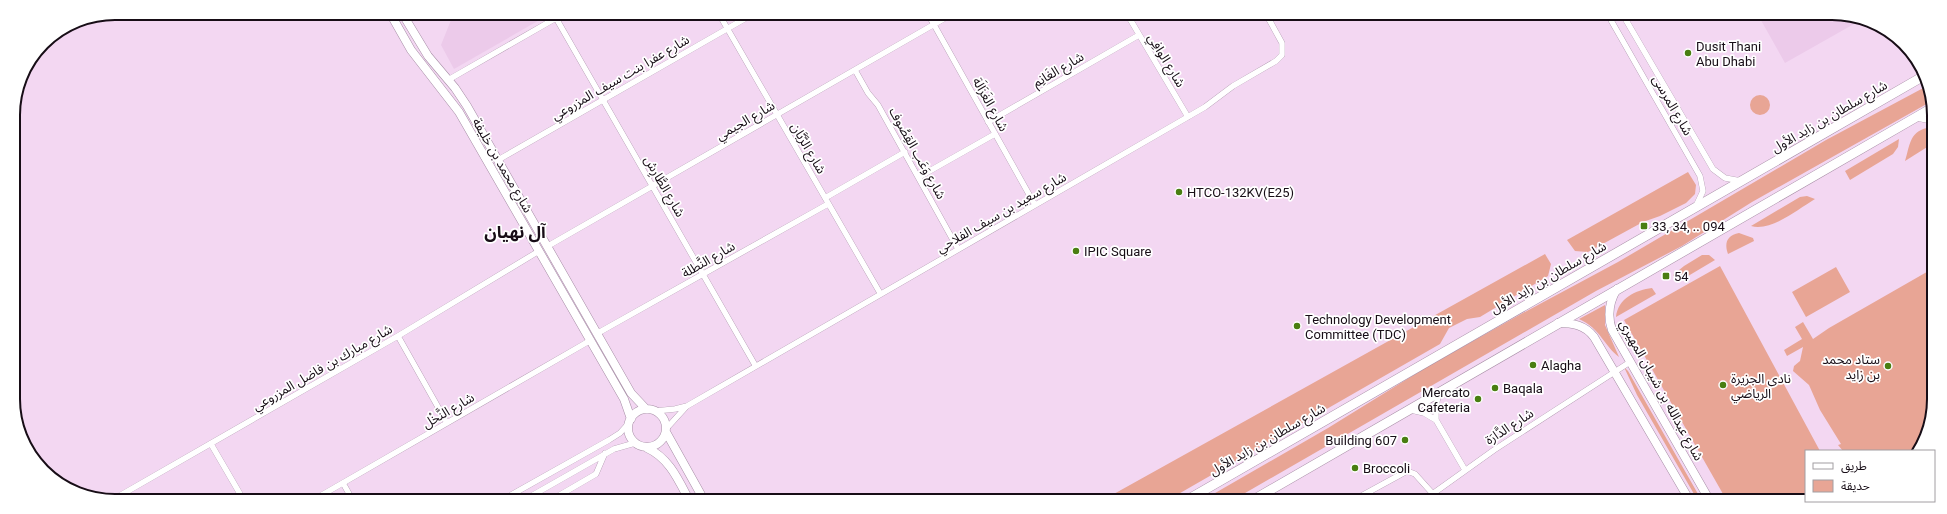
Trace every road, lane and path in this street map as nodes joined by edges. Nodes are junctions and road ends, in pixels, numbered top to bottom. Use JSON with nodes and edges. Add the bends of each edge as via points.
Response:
{"nodes":[{"id":1,"x":394,"y":20,"type":"edge"},
{"id":2,"x":406,"y":20,"type":"edge"},
{"id":3,"x":553,"y":20,"type":"edge"},
{"id":4,"x":557,"y":20,"type":"edge"},
{"id":5,"x":723,"y":20,"type":"edge"},
{"id":6,"x":742,"y":20,"type":"edge"},
{"id":7,"x":932,"y":20,"type":"edge"},
{"id":8,"x":941,"y":20,"type":"edge"},
{"id":9,"x":1130,"y":20,"type":"edge"},
{"id":10,"x":1269,"y":20,"type":"edge"},
{"id":11,"x":1611,"y":20,"type":"edge"},
{"id":12,"x":1626,"y":20,"type":"edge"},
{"id":13,"x":934,"y":24,"type":"junction"},
{"id":14,"x":728,"y":28,"type":"junction"},
{"id":15,"x":1139,"y":35,"type":"junction"},
{"id":16,"x":1637,"y":40,"type":"junction"},
{"id":17,"x":1626,"y":46,"type":"junction"},
{"id":18,"x":855,"y":70,"type":"junction"},
{"id":19,"x":1919,"y":78,"type":"edge"},
{"id":20,"x":448,"y":80,"type":"junction"},
{"id":21,"x":603,"y":100,"type":"junction"},
{"id":22,"x":1927,"y":111,"type":"edge"},
{"id":23,"x":777,"y":114,"type":"junction"},
{"id":24,"x":1188,"y":117,"type":"junction"},
{"id":25,"x":1682,"y":118,"type":"junction"},
{"id":26,"x":1914,"y":118,"type":"junction"},
{"id":27,"x":1927,"y":120,"type":"edge"},
{"id":28,"x":988,"y":122,"type":"junction"},
{"id":29,"x":1672,"y":124,"type":"junction"},
{"id":30,"x":995,"y":134,"type":"junction"},
{"id":31,"x":905,"y":152,"type":"junction"},
{"id":32,"x":498,"y":160,"type":"junction"},
{"id":33,"x":919,"y":177,"type":"junction"},
{"id":34,"x":1741,"y":181,"type":"junction"},
{"id":35,"x":653,"y":186,"type":"junction"},
{"id":36,"x":827,"y":201,"type":"junction"},
{"id":37,"x":1035,"y":205,"type":"junction"},
{"id":38,"x":1694,"y":209,"type":"junction"},
{"id":39,"x":548,"y":246,"type":"junction"},
{"id":40,"x":958,"y":249,"type":"junction"},
{"id":41,"x":539,"y":251,"type":"junction"},
{"id":42,"x":704,"y":275,"type":"junction"},
{"id":43,"x":1617,"y":289,"type":"junction"},
{"id":44,"x":880,"y":293,"type":"junction"},
{"id":45,"x":1558,"y":323,"type":"junction"},
{"id":46,"x":598,"y":333,"type":"junction"},
{"id":47,"x":398,"y":336,"type":"junction"},
{"id":48,"x":591,"y":340,"type":"junction"},
{"id":49,"x":1630,"y":362,"type":"junction"},
{"id":50,"x":755,"y":365,"type":"junction"},
{"id":51,"x":1613,"y":371,"type":"junction"},
{"id":52,"x":1439,"y":392,"type":"junction"},
{"id":53,"x":687,"y":406,"type":"junction"},
{"id":54,"x":651,"y":410,"type":"junction"},
{"id":55,"x":1411,"y":410,"type":"junction"},
{"id":56,"x":1436,"y":420,"type":"junction"},
{"id":57,"x":630,"y":421,"type":"junction"},
{"id":58,"x":447,"y":423,"type":"junction"},
{"id":59,"x":666,"y":430,"type":"junction"},
{"id":60,"x":635,"y":443,"type":"junction"},
{"id":61,"x":211,"y":444,"type":"junction"},
{"id":62,"x":647,"y":448,"type":"junction"},
{"id":63,"x":605,"y":453,"type":"junction"},
{"id":64,"x":1465,"y":470,"type":"junction"},
{"id":65,"x":343,"y":483,"type":"junction"},
{"id":66,"x":123,"y":494,"type":"edge"},
{"id":67,"x":240,"y":494,"type":"edge"},
{"id":68,"x":324,"y":494,"type":"edge"},
{"id":69,"x":349,"y":494,"type":"edge"},
{"id":70,"x":513,"y":494,"type":"edge"},
{"id":71,"x":535,"y":494,"type":"edge"},
{"id":72,"x":563,"y":494,"type":"edge"},
{"id":73,"x":686,"y":494,"type":"edge"},
{"id":74,"x":701,"y":494,"type":"edge"},
{"id":75,"x":1197,"y":494,"type":"edge"},
{"id":76,"x":1264,"y":494,"type":"edge"},
{"id":77,"x":1365,"y":494,"type":"edge"},
{"id":78,"x":1433,"y":494,"type":"joint"},
{"id":79,"x":1686,"y":494,"type":"edge"},
{"id":80,"x":1706,"y":494,"type":"edge"}],
"edges":[{"from":1,"to":41,"type":"main road","name":"شارع محمد بن خليفة","via":[[412,50],[459,112]]},
{"from":2,"to":20,"type":"main road","name":"شارع محمد بن خليفة","via":[[428,56]]},
{"from":3,"to":20,"type":"street"},
{"from":4,"to":21,"type":"street","name":"شارع الطَّارِش"},
{"from":5,"to":14,"type":"street","name":"شارع الرَّيَّان"},
{"from":6,"to":14,"type":"street","name":"شارع عفرا بنت سيف المزروعي"},
{"from":7,"to":13,"type":"street","name":"شارع الغَزَالَة"},
{"from":8,"to":13,"type":"street","name":"شارع الجيمي"},
{"from":9,"to":15,"type":"street","name":"شارع الوافِي"},
{"from":10,"to":24,"type":"street","name":"شارع سعيد بن سيف الفلاحي","via":[[1282,43],[1282,55]]},
{"from":11,"to":17,"type":"street","name":"شارع المرسى"},
{"from":12,"to":16,"type":"street","name":"شارع المرسى"},
{"from":13,"to":18,"type":"street","name":"شارع الجيمي"},
{"from":13,"to":28,"type":"street","name":"شارع الغَزَالَة"},
{"from":14,"to":21,"type":"street","name":"شارع عفرا بنت سيف المزروعي"},
{"from":14,"to":23,"type":"street","name":"شارع الرَّيَّان"},
{"from":15,"to":24,"type":"street","name":"شارع الوافِي"},
{"from":15,"to":28,"type":"street","name":"شارع الغَانِم"},
{"from":16,"to":17,"type":"street"},
{"from":16,"to":25,"type":"street","name":"شارع المرسى"},
{"from":17,"to":29,"type":"street","name":"شارع المرسى"},
{"from":18,"to":23,"type":"street","name":"شارع الجيمي"},
{"from":18,"to":31,"type":"street","name":"شارع وَعَب القِصُوف"},
{"from":19,"to":34,"type":"main road","name":"شارع سلطان بن زايد الأول"},
{"from":20,"to":32,"type":"main road","name":"شارع محمد بن خليفة","via":[[467,106]]},
{"from":21,"to":32,"type":"street","name":"شارع عفرا بنت سيف المزروعي"},
{"from":21,"to":35,"type":"street","name":"شارع الطَّارِش"},
{"from":22,"to":26,"type":"main road"},
{"from":23,"to":35,"type":"street","name":"شارع الجيمي"},
{"from":23,"to":36,"type":"street","name":"شارع الرَّيَّان"},
{"from":24,"to":37,"type":"street","name":"شارع سعيد بن سيف الفلاحي"},
{"from":25,"to":29,"type":"street"},
{"from":25,"to":34,"type":"street","name":"شارع المرسى","via":[[1713,169],[1724,178]]},
{"from":26,"to":27,"type":"street"},
{"from":26,"to":43,"type":"main road"},
{"from":28,"to":30,"type":"street","name":"شارع الغَزَالَة"},
{"from":29,"to":38,"type":"street","name":"شارع المرسى","via":[[1702,180],[1703,191]]},
{"from":30,"to":33,"type":"street"},
{"from":30,"to":37,"type":"street","name":"شارع الغَزَالَة"},
{"from":31,"to":33,"type":"street","name":"شارع وَعَب القِصُوف"},
{"from":31,"to":36,"type":"street","name":"شارع النَّطلة"},
{"from":32,"to":39,"type":"main road","name":"شارع محمد بن خليفة"},
{"from":33,"to":40,"type":"street","name":"شارع وَعَب القِصُوف"},
{"from":34,"to":38,"type":"main road","name":"شارع سلطان بن زايد الأول"},
{"from":35,"to":39,"type":"street","name":"شارع الجيمي"},
{"from":35,"to":42,"type":"street","name":"شارع الطَّارِش"},
{"from":36,"to":42,"type":"street","name":"شارع النَّطلة"},
{"from":36,"to":44,"type":"street","name":"شارع الرَّيَّان"},
{"from":37,"to":40,"type":"street","name":"شارع سعيد بن سيف الفلاحي"},
{"from":38,"to":75,"type":"main road","name":"شارع سلطان بن زايد الأول"},
{"from":39,"to":46,"type":"main road","name":"شارع محمد بن خليفة"},
{"from":40,"to":44,"type":"street","name":"شارع سعيد بن سيف الفلاحي"},
{"from":41,"to":47,"type":"street","name":"شارع مبارك بن فاضل المزروعي"},
{"from":41,"to":48,"type":"main road","name":"شارع محمد بن خليفة"},
{"from":42,"to":46,"type":"street","name":"شارع النَّطلة"},
{"from":42,"to":50,"type":"street","name":"شارع الطَّارِش"},
{"from":43,"to":45,"type":"main road"},
{"from":43,"to":49,"type":"main road","name":"شارع عبدالله بن شيبان المهيري","via":[[1610,305],[1610,323]]},
{"from":44,"to":50,"type":"street","name":"شارع سعيد بن سيف الفلاحي"},
{"from":45,"to":51,"type":"main road","via":[[1573,324],[1591,332]]},
{"from":45,"to":52,"type":"main road"},
{"from":46,"to":54,"type":"main road","name":"شارع محمد بن خليفة","via":[[632,394]]},
{"from":47,"to":58,"type":"street"},
{"from":47,"to":61,"type":"street","name":"شارع مبارك بن فاضل المزروعي"},
{"from":48,"to":57,"type":"main road","name":"شارع محمد بن خليفة","via":[[624,399]]},
{"from":48,"to":58,"type":"street","name":"شارع النَّخْل"},
{"from":49,"to":51,"type":"street","name":"شارع الدَّارَة"},
{"from":49,"to":80,"type":"main road","name":"شارع عبدالله بن شيبان المهيري"},
{"from":50,"to":53,"type":"street","name":"شارع سعيد بن سيف الفلاحي"},
{"from":51,"to":64,"type":"street","name":"شارع الدَّارَة"},
{"from":51,"to":79,"type":"main road"},
{"from":52,"to":55,"type":"main road"},
{"from":52,"to":56,"type":"street"},
{"from":53,"to":54,"type":"street","name":"شارع سعيد بن سيف الفلاحي"},
{"from":53,"to":59,"type":"street","name":"شارع سعيد بن سيف الفلاحي"},
{"from":54,"to":57,"type":"main road","via":[[638,412]]},
{"from":54,"to":59,"type":"main road","via":[[663,418]]},
{"from":55,"to":56,"type":"street","via":[[1424,413]]},
{"from":55,"to":76,"type":"main road"},
{"from":56,"to":64,"type":"street"},
{"from":57,"to":60,"type":"main road","via":[[630,437]]},
{"from":57,"to":70,"type":"street","via":[[620,433],[609,440]]},
{"from":58,"to":65,"type":"street","name":"شارع النَّخْل"},
{"from":59,"to":62,"type":"main road","via":[[661,442]]},
{"from":59,"to":74,"type":"main road"},
{"from":60,"to":62,"type":"main road"},
{"from":60,"to":63,"type":"street"},
{"from":61,"to":66,"type":"street","name":"شارع مبارك بن فاضل المزروعي"},
{"from":61,"to":67,"type":"street"},
{"from":62,"to":73,"type":"main road","via":[[669,465]]},
{"from":63,"to":71,"type":"street"},
{"from":63,"to":72,"type":"street","via":[[596,474]]},
{"from":64,"to":78,"type":"street","name":"شارع الدَّارَة"},
{"from":65,"to":68,"type":"street","name":"شارع النَّخْل"},
{"from":65,"to":69,"type":"street"},
{"from":77,"to":78,"type":"street","via":[[1407,471],[1415,474]]}]}
